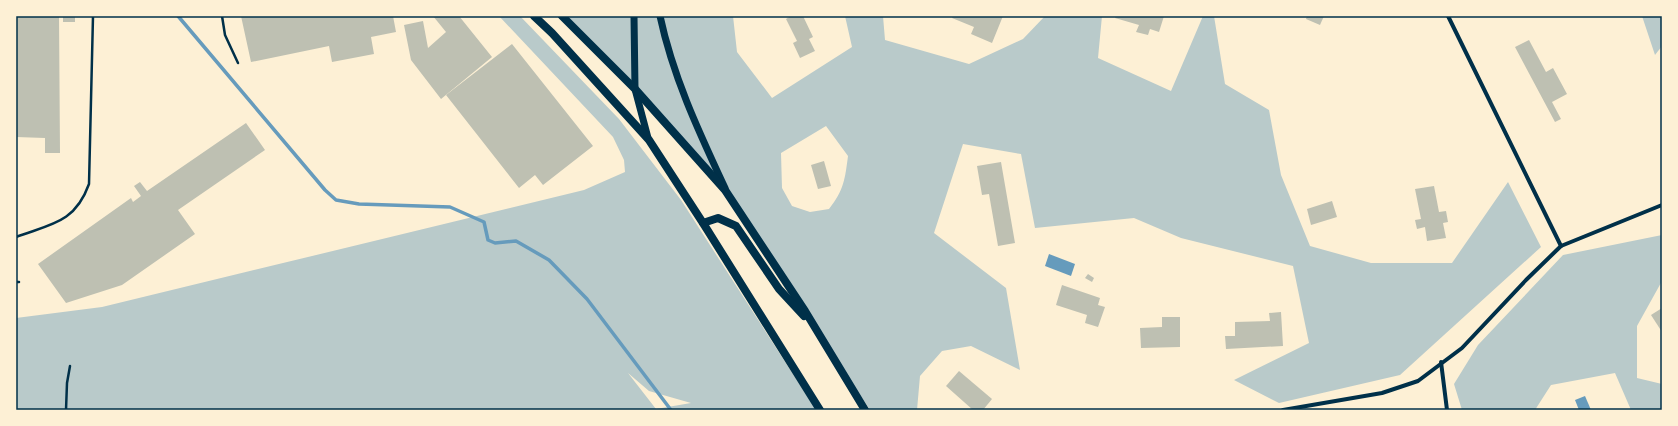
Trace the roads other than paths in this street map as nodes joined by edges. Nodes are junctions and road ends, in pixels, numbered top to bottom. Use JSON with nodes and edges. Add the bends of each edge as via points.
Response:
{"nodes":[{"id":1,"x":92,"y":16,"type":"edge"},
{"id":2,"x":222,"y":16,"type":"edge"},
{"id":3,"x":534,"y":16,"type":"edge"},
{"id":4,"x":562,"y":16,"type":"edge"},
{"id":5,"x":634,"y":16,"type":"edge"},
{"id":6,"x":660,"y":16,"type":"edge"},
{"id":7,"x":1448,"y":16,"type":"edge"},
{"id":8,"x":238,"y":63,"type":"dead end"},
{"id":9,"x":636,"y":89,"type":"junction"},
{"id":10,"x":648,"y":140,"type":"junction"},
{"id":11,"x":726,"y":190,"type":"junction"},
{"id":12,"x":1662,"y":205,"type":"edge"},
{"id":13,"x":703,"y":223,"type":"junction"},
{"id":14,"x":16,"y":237,"type":"edge"},
{"id":15,"x":1561,"y":246,"type":"junction"},
{"id":16,"x":814,"y":326,"type":"junction"},
{"id":17,"x":1440,"y":362,"type":"junction"},
{"id":18,"x":70,"y":366,"type":"dead end"},
{"id":19,"x":66,"y":410,"type":"edge"},
{"id":20,"x":820,"y":410,"type":"edge"},
{"id":21,"x":865,"y":410,"type":"edge"},
{"id":22,"x":1283,"y":410,"type":"edge"},
{"id":23,"x":1447,"y":410,"type":"edge"}],
"edges":[{"from":1,"to":14,"type":"lane","via":[[89,184],[85,196],[64,220]]},
{"from":2,"to":8,"type":"lane","via":[[225,35]]},
{"from":3,"to":10,"type":"main road"},
{"from":4,"to":9,"type":"main road"},
{"from":5,"to":9,"type":"main road"},
{"from":6,"to":11,"type":"main road","via":[[666,45],[684,97]]},
{"from":7,"to":15,"type":"street"},
{"from":9,"to":10,"type":"main road"},
{"from":9,"to":11,"type":"main road"},
{"from":10,"to":13,"type":"main road"},
{"from":11,"to":16,"type":"main road"},
{"from":12,"to":15,"type":"street"},
{"from":13,"to":16,"type":"main road","via":[[718,218],[736,226],[779,289]]},
{"from":13,"to":20,"type":"main road"},
{"from":15,"to":17,"type":"street","via":[[1462,348]]},
{"from":16,"to":21,"type":"main road"},
{"from":17,"to":22,"type":"street","via":[[1418,381],[1395,389]]},
{"from":17,"to":23,"type":"street"},
{"from":18,"to":19,"type":"lane"}]}
